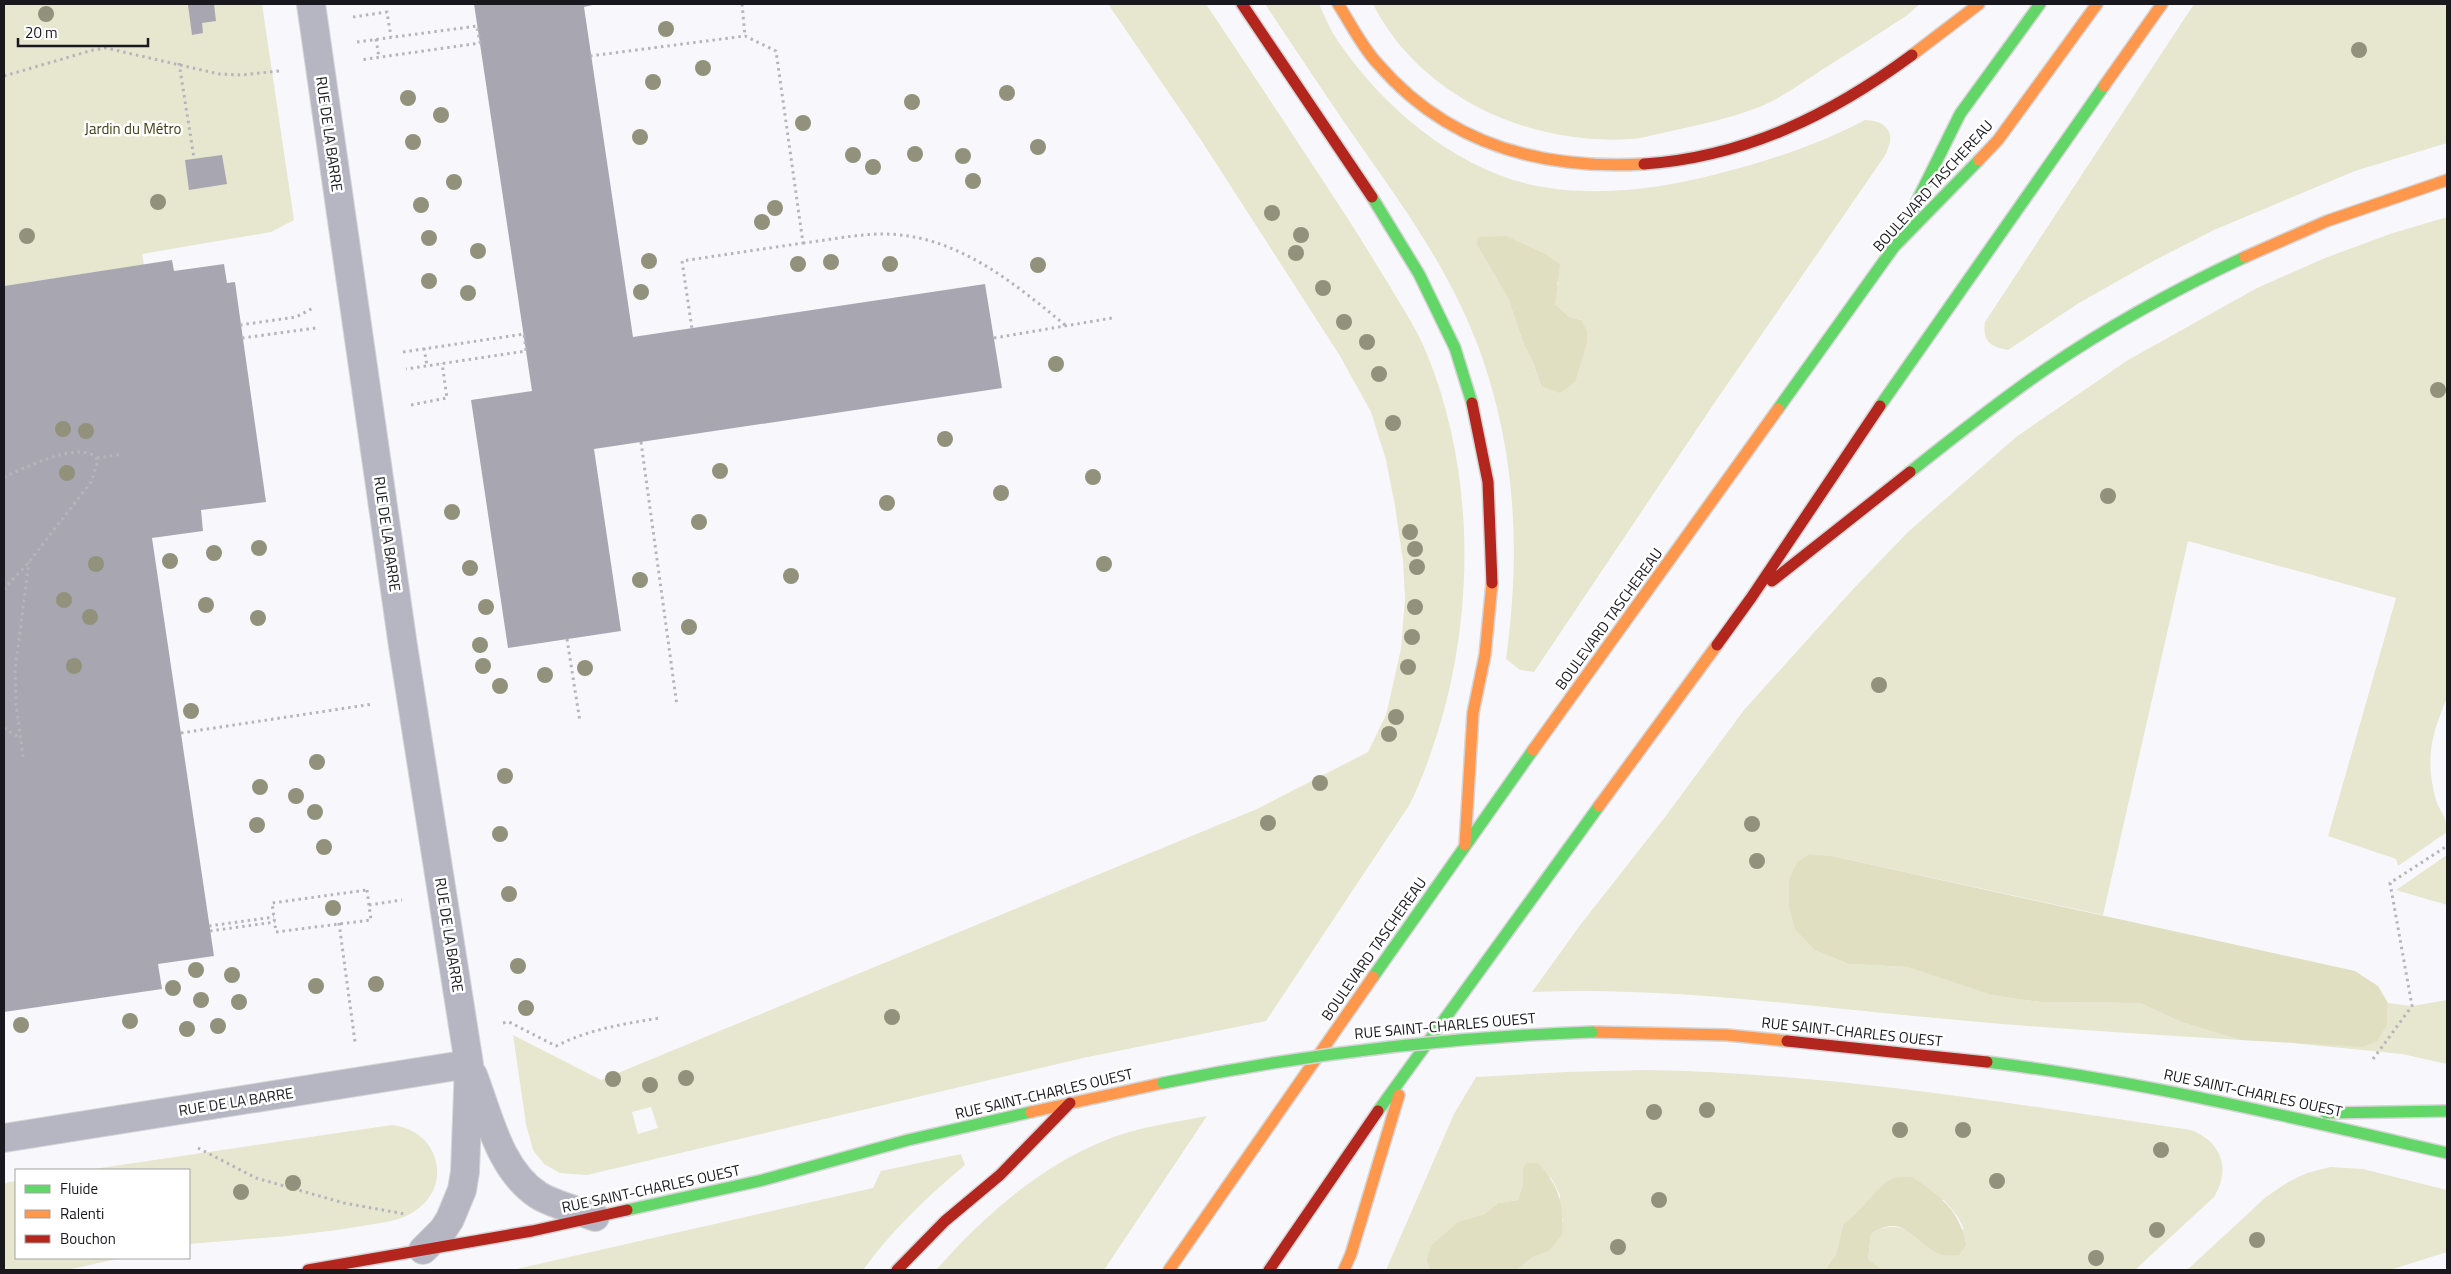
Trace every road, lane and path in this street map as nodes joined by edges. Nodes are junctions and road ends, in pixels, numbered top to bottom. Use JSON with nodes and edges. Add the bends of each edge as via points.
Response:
{"nodes":[{"id":1,"x":310,"y":4,"type":"edge"},
{"id":2,"x":742,"y":4,"type":"edge"},
{"id":3,"x":1242,"y":4,"type":"edge"},
{"id":4,"x":1338,"y":4,"type":"edge"},
{"id":5,"x":1979,"y":4,"type":"edge"},
{"id":6,"x":2040,"y":4,"type":"edge"},
{"id":7,"x":2097,"y":4,"type":"edge"},
{"id":8,"x":2162,"y":4,"type":"edge"},
{"id":9,"x":353,"y":17,"type":"dead end"},
{"id":10,"x":746,"y":36,"type":"junction"},
{"id":11,"x":391,"y":37,"type":"junction"},
{"id":12,"x":376,"y":40,"type":"junction"},
{"id":13,"x":357,"y":42,"type":"dead end"},
{"id":14,"x":590,"y":56,"type":"dead end"},
{"id":15,"x":379,"y":58,"type":"junction"},
{"id":16,"x":360,"y":60,"type":"dead end"},
{"id":17,"x":179,"y":63,"type":"junction"},
{"id":18,"x":279,"y":71,"type":"dead end"},
{"id":19,"x":4,"y":76,"type":"edge"},
{"id":20,"x":194,"y":158,"type":"dead end"},
{"id":21,"x":2447,"y":180,"type":"edge"},
{"id":22,"x":803,"y":243,"type":"junction"},
{"id":23,"x":1894,"y":247,"type":"junction"},
{"id":24,"x":313,"y":308,"type":"dead end"},
{"id":25,"x":1112,"y":318,"type":"dead end"},
{"id":26,"x":240,"y":326,"type":"dead end"},
{"id":27,"x":1064,"y":326,"type":"junction"},
{"id":28,"x":316,"y":328,"type":"dead end"},
{"id":29,"x":692,"y":328,"type":"dead end"},
{"id":30,"x":242,"y":338,"type":"dead end"},
{"id":31,"x":994,"y":338,"type":"dead end"},
{"id":32,"x":424,"y":348,"type":"junction"},
{"id":33,"x":403,"y":352,"type":"dead end"},
{"id":34,"x":442,"y":363,"type":"junction"},
{"id":35,"x":427,"y":366,"type":"junction"},
{"id":36,"x":406,"y":369,"type":"dead end"},
{"id":37,"x":411,"y":405,"type":"dead end"},
{"id":38,"x":641,"y":442,"type":"dead end"},
{"id":39,"x":122,"y":454,"type":"dead end"},
{"id":40,"x":97,"y":458,"type":"junction"},
{"id":41,"x":4,"y":477,"type":"edge"},
{"id":42,"x":29,"y":562,"type":"junction"},
{"id":43,"x":4,"y":589,"type":"edge"},
{"id":44,"x":1751,"y":598,"type":"junction"},
{"id":45,"x":567,"y":639,"type":"dead end"},
{"id":46,"x":373,"y":704,"type":"dead end"},
{"id":47,"x":677,"y":706,"type":"dead end"},
{"id":48,"x":580,"y":722,"type":"dead end"},
{"id":49,"x":4,"y":728,"type":"edge"},
{"id":50,"x":181,"y":733,"type":"dead end"},
{"id":51,"x":21,"y":738,"type":"junction"},
{"id":52,"x":23,"y":758,"type":"dead end"},
{"id":53,"x":1465,"y":845,"type":"junction"},
{"id":54,"x":2447,"y":846,"type":"edge"},
{"id":55,"x":402,"y":900,"type":"dead end"},
{"id":56,"x":369,"y":905,"type":"junction"},
{"id":57,"x":274,"y":917,"type":"junction"},
{"id":58,"x":275,"y":922,"type":"junction"},
{"id":59,"x":339,"y":924,"type":"junction"},
{"id":60,"x":209,"y":926,"type":"dead end"},
{"id":61,"x":210,"y":931,"type":"dead end"},
{"id":62,"x":660,"y":1018,"type":"dead end"},
{"id":63,"x":503,"y":1023,"type":"dead end"},
{"id":64,"x":355,"y":1042,"type":"dead end"},
{"id":65,"x":2374,"y":1058,"type":"dead end"},
{"id":66,"x":468,"y":1064,"type":"junction"},
{"id":67,"x":1407,"y":1070,"type":"junction"},
{"id":68,"x":1070,"y":1103,"type":"junction"},
{"id":69,"x":2447,"y":1111,"type":"edge"},
{"id":70,"x":2280,"y":1113,"type":"junction"},
{"id":71,"x":4,"y":1138,"type":"edge"},
{"id":72,"x":198,"y":1148,"type":"dead end"},
{"id":73,"x":2447,"y":1152,"type":"edge"},
{"id":74,"x":408,"y":1214,"type":"dead end"},
{"id":75,"x":595,"y":1217,"type":"junction"},
{"id":76,"x":423,"y":1250,"type":"junction"},
{"id":77,"x":308,"y":1270,"type":"edge"},
{"id":78,"x":898,"y":1270,"type":"edge"},
{"id":79,"x":1168,"y":1270,"type":"edge"},
{"id":80,"x":1269,"y":1270,"type":"edge"},
{"id":81,"x":1344,"y":1270,"type":"edge"}],
"edges":[{"from":1,"to":66,"type":"street","name":"RUE DE LA BARRE","via":[[403,646]]},
{"from":2,"to":10,"type":"path"},
{"from":3,"to":53,"type":"main road","via":[[1366,187],[1419,274],[1452,341],[1472,403],[1488,482],[1493,573],[1485,655],[1473,713]]},
{"from":4,"to":5,"type":"main road","via":[[1364,48],[1384,73],[1405,94],[1454,128],[1485,143],[1544,161],[1627,168],[1725,152],[1802,123],[1873,81]]},
{"from":6,"to":23,"type":"main road","via":[[1960,114]]},
{"from":7,"to":23,"type":"main road","name":"BOULEVARD TASCHEREAU","via":[[1998,140]]},
{"from":8,"to":44,"type":"main road","via":[[1900,377]]},
{"from":9,"to":11,"type":"path","via":[[387,12]]},
{"from":10,"to":14,"type":"path"},
{"from":10,"to":22,"type":"path","via":[[776,51]]},
{"from":11,"to":12,"type":"path"},
{"from":11,"to":15,"type":"path","via":[[477,26],[480,43]]},
{"from":12,"to":13,"type":"path"},
{"from":12,"to":15,"type":"path"},
{"from":15,"to":16,"type":"path"},
{"from":17,"to":18,"type":"path","via":[[219,74]]},
{"from":17,"to":19,"type":"path","via":[[106,48]]},
{"from":17,"to":20,"type":"path"},
{"from":21,"to":44,"type":"main road","via":[[2283,238],[2199,277],[2120,321],[2032,377]]},
{"from":22,"to":27,"type":"path","via":[[883,234],[938,243],[969,256],[1014,283]]},
{"from":22,"to":29,"type":"path","via":[[682,261]]},
{"from":23,"to":53,"type":"main road","name":"BOULEVARD TASCHEREAU"},
{"from":24,"to":26,"type":"path","via":[[296,317]]},
{"from":25,"to":27,"type":"path"},
{"from":27,"to":31,"type":"path"},
{"from":28,"to":30,"type":"path"},
{"from":32,"to":33,"type":"path"},
{"from":32,"to":34,"type":"path","via":[[524,334],[526,351]]},
{"from":32,"to":35,"type":"path"},
{"from":34,"to":35,"type":"path"},
{"from":34,"to":37,"type":"path","via":[[447,398]]},
{"from":35,"to":36,"type":"path"},
{"from":38,"to":47,"type":"path"},
{"from":39,"to":40,"type":"path"},
{"from":40,"to":41,"type":"path","via":[[80,452],[61,454]]},
{"from":40,"to":42,"type":"path","via":[[98,466],[91,482]]},
{"from":42,"to":43,"type":"path"},
{"from":42,"to":51,"type":"path","via":[[15,670]]},
{"from":44,"to":67,"type":"main road"},
{"from":45,"to":48,"type":"path"},
{"from":46,"to":50,"type":"path"},
{"from":49,"to":51,"type":"path"},
{"from":51,"to":52,"type":"path"},
{"from":53,"to":79,"type":"main road","name":"BOULEVARD TASCHEREAU"},
{"from":54,"to":65,"type":"path","via":[[2390,883],[2412,1006]]},
{"from":55,"to":56,"type":"path"},
{"from":56,"to":57,"type":"path","via":[[367,890],[272,903]]},
{"from":56,"to":59,"type":"path","via":[[371,920]]},
{"from":57,"to":58,"type":"path"},
{"from":57,"to":60,"type":"path"},
{"from":58,"to":59,"type":"path","via":[[276,932]]},
{"from":58,"to":61,"type":"path"},
{"from":59,"to":64,"type":"path"},
{"from":62,"to":63,"type":"path","via":[[606,1026],[556,1046],[509,1022]]},
{"from":66,"to":71,"type":"street","name":"RUE DE LA BARRE"},
{"from":66,"to":75,"type":"street","name":"RUE DE LA BARRE","via":[[504,1157],[517,1177],[540,1196]]},
{"from":66,"to":76,"type":"street","name":"RUE DE LA BARRE","via":[[462,1190],[443,1230]]},
{"from":67,"to":80,"type":"main road"},
{"from":67,"to":81,"type":"main road"},
{"from":68,"to":70,"type":"main road","name":"RUE SAINT-CHARLES OUEST","bridge":true,"via":[[1233,1068],[1345,1050],[1497,1035],[1592,1032],[1727,1035],[1974,1060],[2103,1079]]},
{"from":68,"to":75,"type":"main road","name":"RUE SAINT-CHARLES OUEST","via":[[908,1140],[763,1180]]},
{"from":68,"to":78,"type":"main road","via":[[1000,1175],[945,1221]]},
{"from":69,"to":70,"type":"main road"},
{"from":70,"to":73,"type":"main road","name":"RUE SAINT-CHARLES OUEST"},
{"from":72,"to":74,"type":"path","via":[[256,1178],[301,1192]]},
{"from":75,"to":76,"type":"main road","name":"RUE SAINT-CHARLES OUEST"},
{"from":76,"to":77,"type":"main road","name":"RUE SAINT-CHARLES OUEST"}]}
